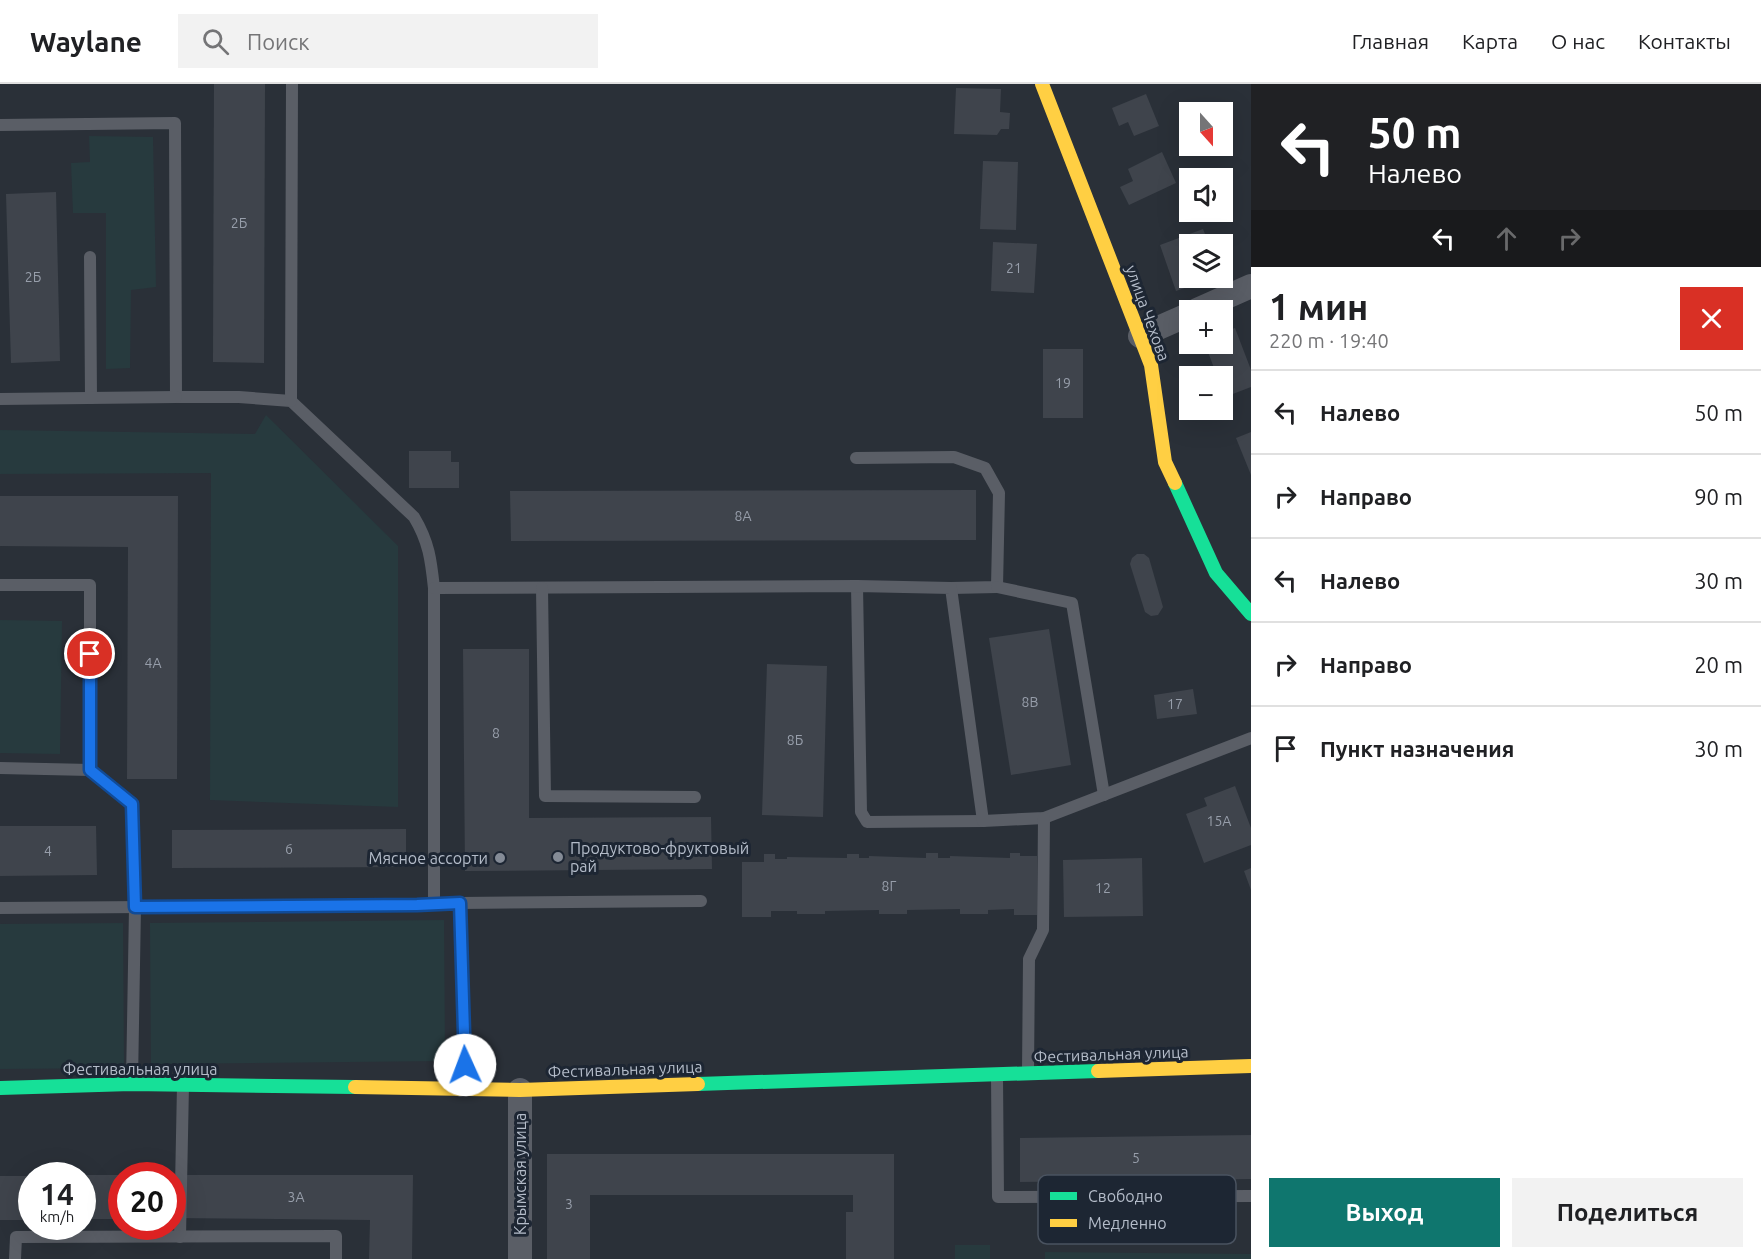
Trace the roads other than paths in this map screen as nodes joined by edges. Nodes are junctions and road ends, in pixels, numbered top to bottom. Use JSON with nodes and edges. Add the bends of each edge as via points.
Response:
{"nodes":[{"id":1,"x":292,"y":84,"type":"edge"},
{"id":2,"x":1042,"y":84,"type":"edge"},
{"id":3,"x":0,"y":125,"type":"edge"},
{"id":4,"x":90,"y":257,"type":"dead end"},
{"id":5,"x":1251,"y":286,"type":"edge"},
{"id":6,"x":1220,"y":300,"type":"edge"},
{"id":7,"x":1179,"y":319,"type":"edge"},
{"id":8,"x":1140,"y":336,"type":"junction"},
{"id":9,"x":176,"y":397,"type":"junction"},
{"id":10,"x":91,"y":398,"type":"junction"},
{"id":11,"x":0,"y":399,"type":"edge"},
{"id":12,"x":291,"y":401,"type":"junction"},
{"id":13,"x":856,"y":458,"type":"dead end"},
{"id":14,"x":0,"y":585,"type":"edge"},
{"id":15,"x":857,"y":586,"type":"junction"},
{"id":16,"x":997,"y":587,"type":"junction"},
{"id":17,"x":434,"y":588,"type":"junction"},
{"id":18,"x":543,"y":588,"type":"junction"},
{"id":19,"x":951,"y":588,"type":"junction"},
{"id":20,"x":1251,"y":614,"type":"edge"},
{"id":21,"x":1251,"y":738,"type":"edge"},
{"id":22,"x":0,"y":768,"type":"edge"},
{"id":23,"x":90,"y":770,"type":"junction"},
{"id":24,"x":1104,"y":795,"type":"junction"},
{"id":25,"x":695,"y":797,"type":"dead end"},
{"id":26,"x":1044,"y":818,"type":"junction"},
{"id":27,"x":983,"y":821,"type":"junction"},
{"id":28,"x":701,"y":901,"type":"dead end"},
{"id":29,"x":460,"y":903,"type":"junction"},
{"id":30,"x":434,"y":904,"type":"junction"},
{"id":31,"x":135,"y":907,"type":"junction"},
{"id":32,"x":0,"y":908,"type":"edge"},
{"id":33,"x":1251,"y":1066,"type":"edge"},
{"id":34,"x":997,"y":1073,"type":"junction"},
{"id":35,"x":1028,"y":1073,"type":"junction"},
{"id":36,"x":132,"y":1084,"type":"junction"},
{"id":37,"x":183,"y":1084,"type":"junction"},
{"id":38,"x":0,"y":1088,"type":"edge"},
{"id":39,"x":466,"y":1088,"type":"junction"},
{"id":40,"x":520,"y":1090,"type":"junction"},
{"id":41,"x":181,"y":1162,"type":"edge"},
{"id":42,"x":1236,"y":1196,"type":"edge"},
{"id":43,"x":1251,"y":1196,"type":"edge"},
{"id":44,"x":1038,"y":1197,"type":"edge"},
{"id":45,"x":108,"y":1237,"type":"edge"},
{"id":46,"x":186,"y":1237,"type":"edge"},
{"id":47,"x":15,"y":1259,"type":"edge"},
{"id":48,"x":336,"y":1259,"type":"edge"},
{"id":49,"x":520,"y":1259,"type":"edge"}],
"edges":[{"from":1,"to":12,"type":"lane"},
{"from":2,"to":8,"type":"street","name":"улица Чехова"},
{"from":3,"to":9,"type":"lane","via":[[175,123]]},
{"from":4,"to":10,"type":"lane"},
{"from":5,"to":6,"type":"street"},
{"from":7,"to":8,"type":"street"},
{"from":8,"to":20,"type":"street","name":"улица Чехова","via":[[1151,365],[1165,462],[1216,573]]},
{"from":9,"to":10,"type":"lane"},
{"from":9,"to":12,"type":"lane"},
{"from":10,"to":11,"type":"lane"},
{"from":12,"to":17,"type":"lane","via":[[414,518],[425,535],[431,556]]},
{"from":13,"to":16,"type":"lane","via":[[954,457],[985,468],[999,493]]},
{"from":14,"to":23,"type":"lane","via":[[90,585]]},
{"from":15,"to":18,"type":"lane"},
{"from":15,"to":19,"type":"lane"},
{"from":15,"to":27,"type":"lane","via":[[861,812],[867,822]]},
{"from":16,"to":19,"type":"lane"},
{"from":16,"to":24,"type":"lane","via":[[1072,603]]},
{"from":17,"to":18,"type":"lane"},
{"from":17,"to":30,"type":"lane"},
{"from":18,"to":25,"type":"lane","via":[[545,796]]},
{"from":19,"to":27,"type":"lane"},
{"from":21,"to":24,"type":"lane"},
{"from":22,"to":23,"type":"lane"},
{"from":23,"to":31,"type":"lane","via":[[132,804]]},
{"from":24,"to":26,"type":"lane"},
{"from":26,"to":27,"type":"lane"},
{"from":26,"to":35,"type":"lane","via":[[1043,930],[1029,959]]},
{"from":28,"to":29,"type":"lane"},
{"from":29,"to":30,"type":"lane"},
{"from":29,"to":39,"type":"lane"},
{"from":30,"to":31,"type":"lane"},
{"from":31,"to":32,"type":"lane"},
{"from":31,"to":36,"type":"lane"},
{"from":33,"to":35,"type":"street","name":"Фестивальная улица"},
{"from":34,"to":35,"type":"street","name":"Фестивальная улица"},
{"from":34,"to":40,"type":"street","name":"Фестивальная улица"},
{"from":34,"to":44,"type":"lane","via":[[998,1197]]},
{"from":36,"to":37,"type":"street","name":"Фестивальная улица"},
{"from":36,"to":38,"type":"street","name":"Фестивальная улица"},
{"from":37,"to":39,"type":"street","name":"Фестивальная улица"},
{"from":37,"to":41,"type":"lane"},
{"from":39,"to":40,"type":"street","name":"Фестивальная улица"},
{"from":40,"to":49,"type":"street","name":"Крымская улица"},
{"from":42,"to":43,"type":"lane"},
{"from":45,"to":47,"type":"lane","via":[[15,1237]]},
{"from":46,"to":48,"type":"lane","via":[[336,1236]]}]}
